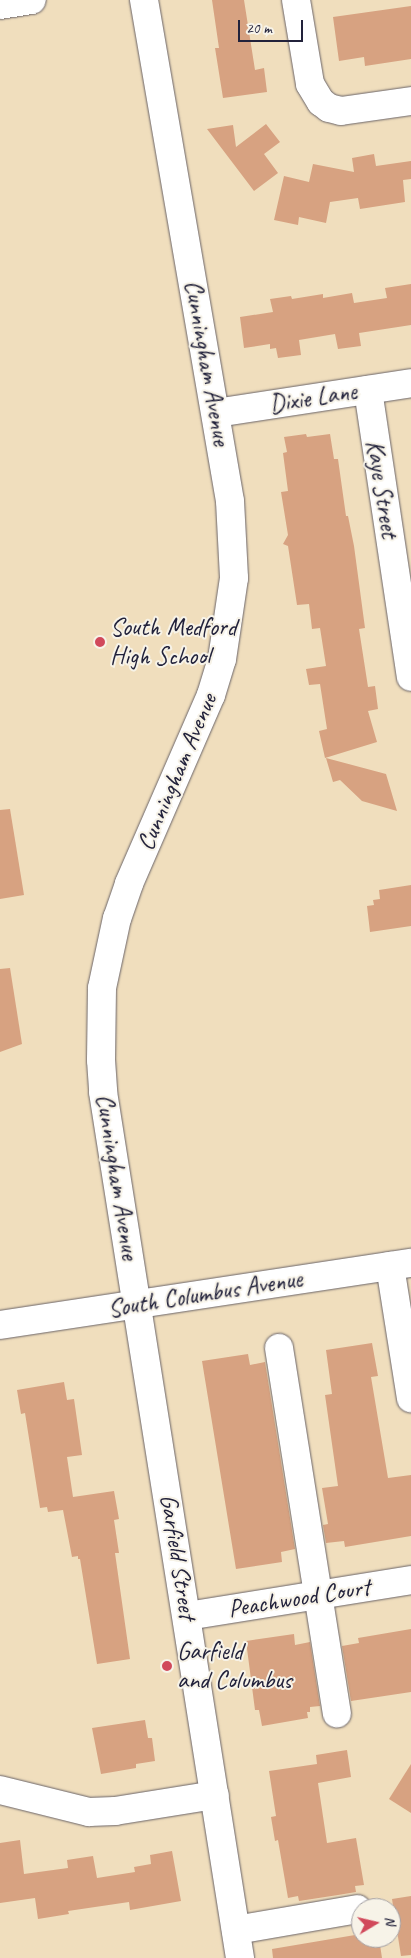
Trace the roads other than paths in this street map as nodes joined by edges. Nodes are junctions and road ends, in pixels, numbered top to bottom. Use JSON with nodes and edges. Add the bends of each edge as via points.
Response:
{"nodes":[{"id":1,"x":32,"y":0,"type":"edge"},
{"id":2,"x":144,"y":0,"type":"edge"},
{"id":3,"x":296,"y":0,"type":"edge"},
{"id":4,"x":0,"y":5,"type":"edge"},
{"id":5,"x":411,"y":101,"type":"edge"},
{"id":6,"x":411,"y":383,"type":"edge"},
{"id":7,"x":368,"y":390,"type":"junction"},
{"id":8,"x":216,"y":413,"type":"junction"},
{"id":9,"x":411,"y":677,"type":"edge"},
{"id":10,"x":400,"y":1265,"type":"edge"},
{"id":11,"x":137,"y":1304,"type":"junction"},
{"id":12,"x":0,"y":1325,"type":"edge"},
{"id":13,"x":279,"y":1348,"type":"dead end"},
{"id":14,"x":411,"y":1398,"type":"edge"},
{"id":15,"x":411,"y":1580,"type":"edge"},
{"id":16,"x":319,"y":1594,"type":"junction"},
{"id":17,"x":187,"y":1616,"type":"junction"},
{"id":18,"x":337,"y":1713,"type":"dead end"},
{"id":19,"x":0,"y":1790,"type":"edge"},
{"id":20,"x":215,"y":1795,"type":"junction"},
{"id":21,"x":351,"y":1910,"type":"edge"},
{"id":22,"x":236,"y":1930,"type":"junction"},
{"id":23,"x":240,"y":1958,"type":"edge"}],
"edges":[{"from":1,"to":4,"type":"main road"},
{"from":2,"to":8,"type":"main road","name":"Cunningham Avenue"},
{"from":3,"to":5,"type":"main road","via":[[310,84],[314,94],[329,108],[355,110]]},
{"from":6,"to":7,"type":"main road","name":"Dixie Lane"},
{"from":7,"to":8,"type":"main road","name":"Dixie Lane"},
{"from":7,"to":9,"type":"main road","name":"Kaye Street"},
{"from":8,"to":11,"type":"main road","name":"Cunningham Avenue","via":[[230,501],[234,578],[222,659],[210,695],[129,884],[117,918],[102,988],[100,1022],[104,1092]]},
{"from":10,"to":11,"type":"main road","name":"South Columbus Avenue"},
{"from":10,"to":14,"type":"main road"},
{"from":11,"to":12,"type":"main road","name":"South Columbus Avenue"},
{"from":11,"to":17,"type":"main road","name":"Garfield Street"},
{"from":13,"to":16,"type":"main road"},
{"from":15,"to":16,"type":"main road","name":"Peachwood Court"},
{"from":16,"to":17,"type":"main road","name":"Peachwood Court"},
{"from":16,"to":18,"type":"main road"},
{"from":17,"to":20,"type":"main road","name":"Garfield Street"},
{"from":19,"to":20,"type":"main road","via":[[89,1812]]},
{"from":20,"to":22,"type":"main road","name":"Garfield Street"},
{"from":21,"to":22,"type":"main road"},
{"from":22,"to":23,"type":"main road","name":"Garfield Street"}]}
